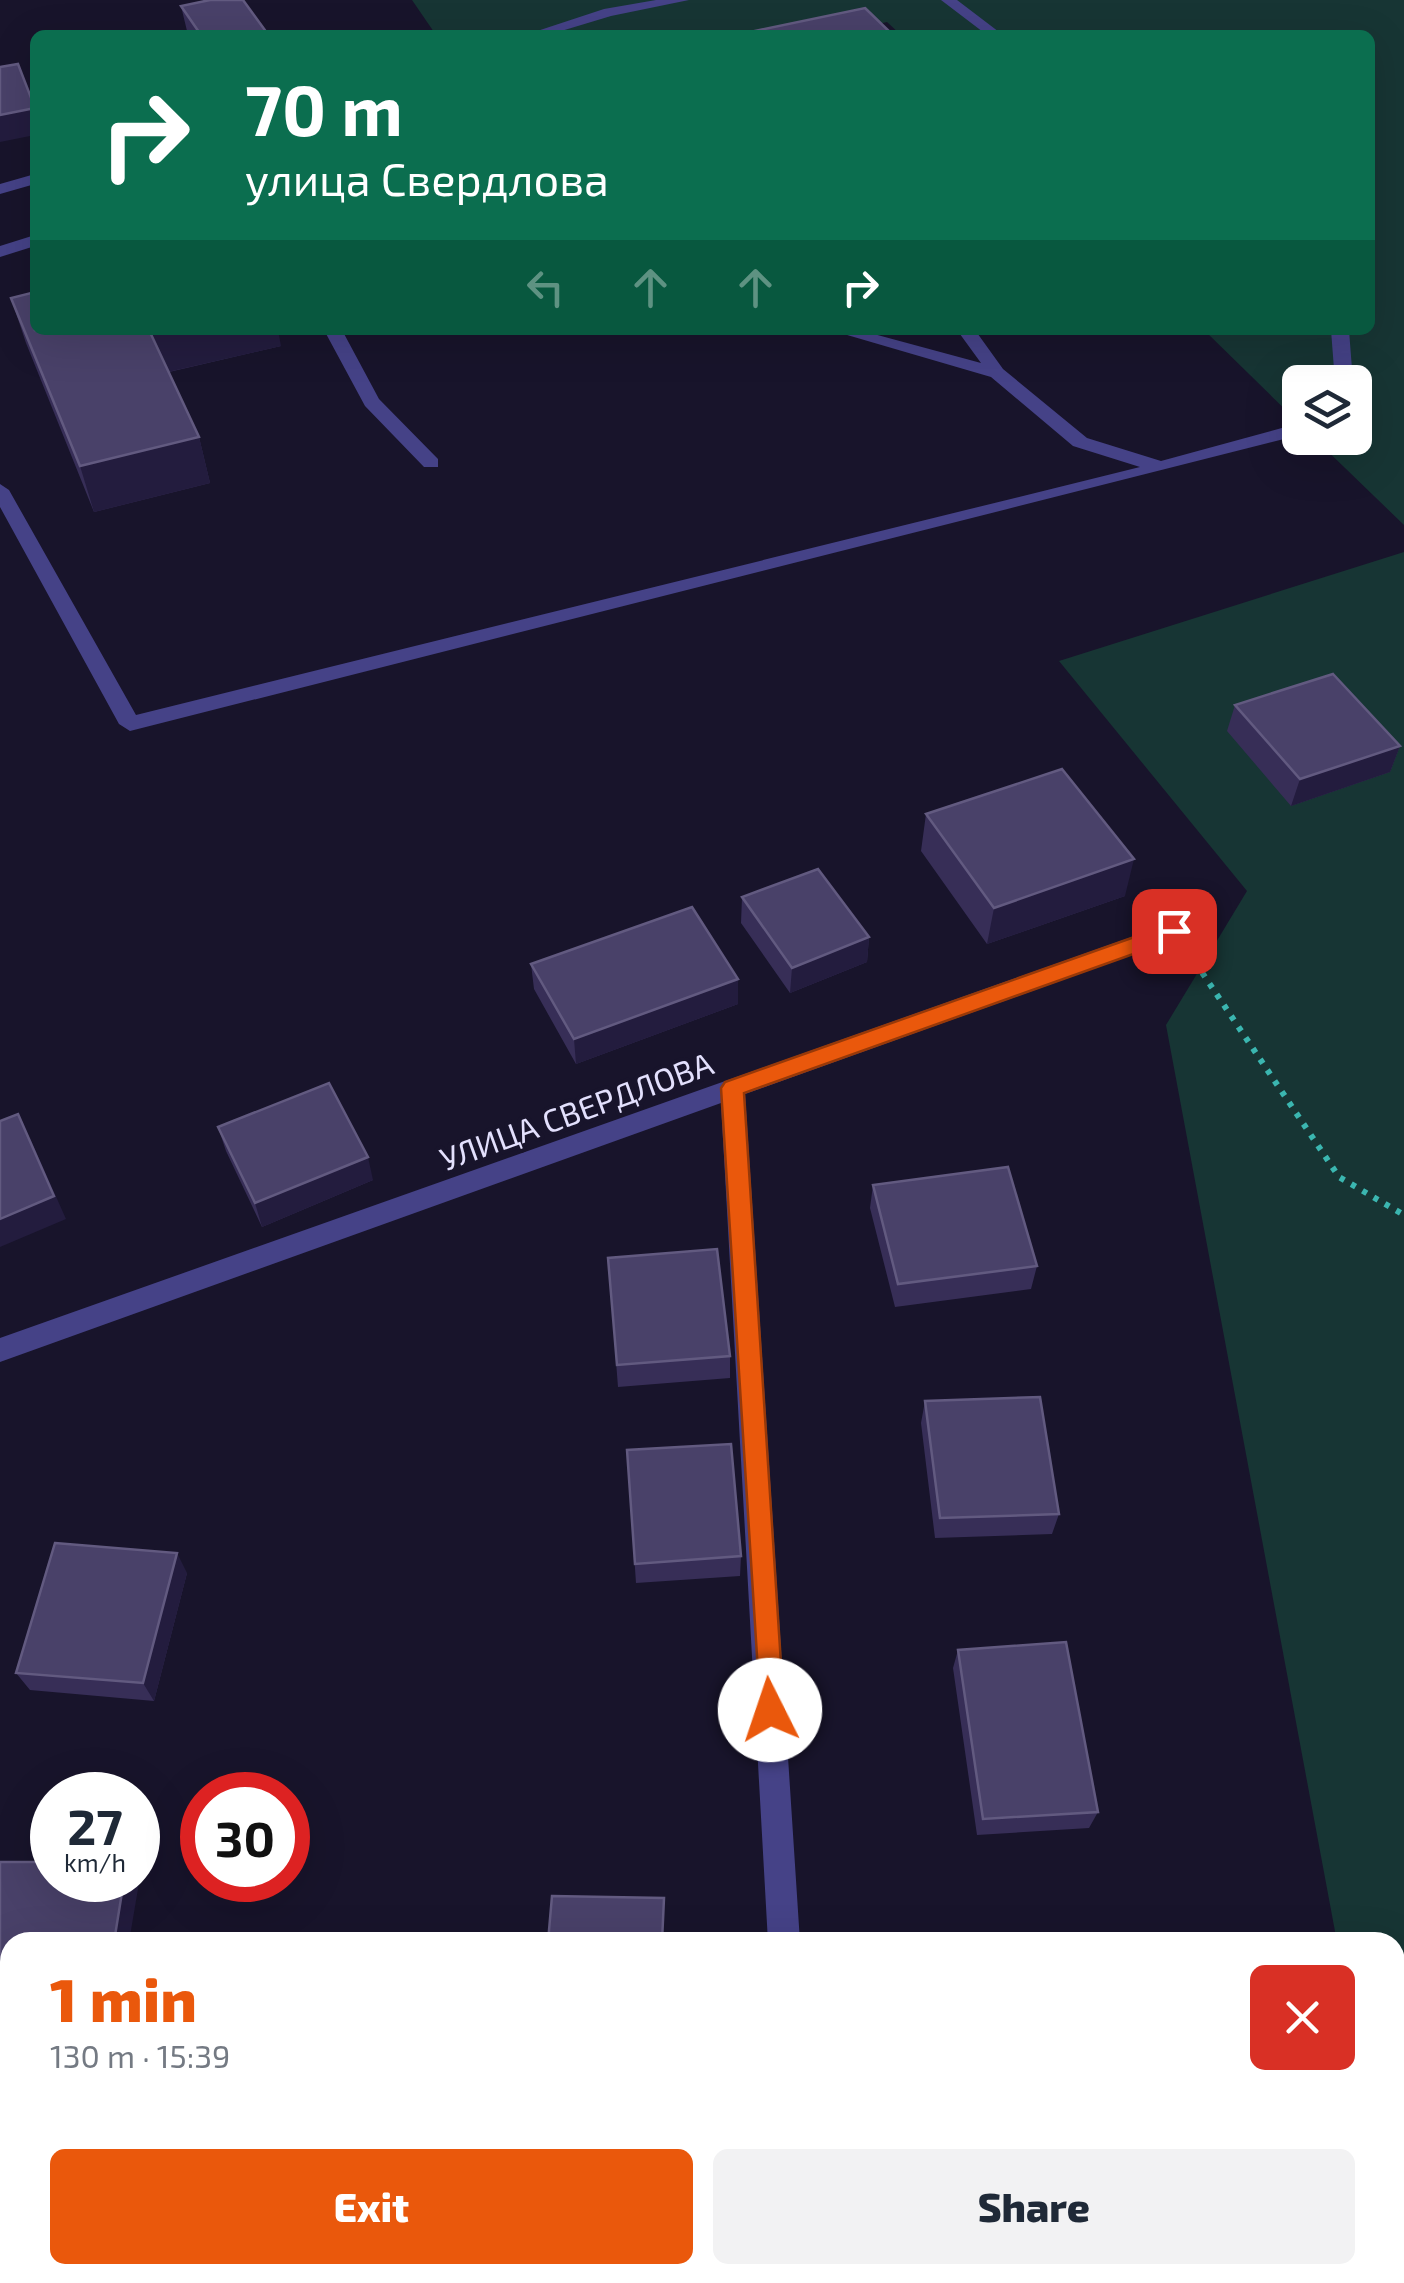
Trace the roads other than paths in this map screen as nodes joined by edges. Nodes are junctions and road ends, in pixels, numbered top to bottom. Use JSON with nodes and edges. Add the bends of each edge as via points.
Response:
{"nodes":[{"id":1,"x":682,"y":0,"type":"edge"},
{"id":2,"x":948,"y":0,"type":"edge"},
{"id":3,"x":613,"y":6,"type":"edge"},
{"id":4,"x":546,"y":30,"type":"edge"},
{"id":5,"x":989,"y":30,"type":"edge"},
{"id":6,"x":30,"y":180,"type":"edge"},
{"id":7,"x":0,"y":189,"type":"edge"},
{"id":8,"x":30,"y":242,"type":"edge"},
{"id":9,"x":0,"y":252,"type":"edge"},
{"id":10,"x":336,"y":335,"type":"edge"},
{"id":11,"x":857,"y":335,"type":"edge"},
{"id":12,"x":970,"y":335,"type":"edge"},
{"id":13,"x":1340,"y":335,"type":"edge"},
{"id":14,"x":1343,"y":365,"type":"edge"},
{"id":15,"x":997,"y":373,"type":"junction"},
{"id":16,"x":1282,"y":434,"type":"edge"},
{"id":17,"x":431,"y":463,"type":"dead end"},
{"id":18,"x":1161,"y":468,"type":"junction"},
{"id":19,"x":0,"y":490,"type":"edge"},
{"id":20,"x":1174,"y":931,"type":"road end"},
{"id":21,"x":732,"y":1088,"type":"junction"},
{"id":22,"x":0,"y":1350,"type":"edge"},
{"id":23,"x":783,"y":1932,"type":"edge"}],
"edges":[{"from":1,"to":3,"type":"street"},
{"from":2,"to":5,"type":"street"},
{"from":3,"to":4,"type":"street"},
{"from":6,"to":7,"type":"street"},
{"from":8,"to":9,"type":"street"},
{"from":10,"to":17,"type":"street","via":[[371,402]]},
{"from":11,"to":15,"type":"street"},
{"from":12,"to":15,"type":"street"},
{"from":13,"to":14,"type":"street"},
{"from":15,"to":18,"type":"street","via":[[1080,442]]},
{"from":16,"to":18,"type":"street"},
{"from":18,"to":19,"type":"street","via":[[130,724]]},
{"from":20,"to":21,"type":"street","name":"УЛИЦА СВЕРДЛОВА"},
{"from":21,"to":22,"type":"street","name":"УЛИЦА СВЕРДЛОВА"},
{"from":21,"to":23,"type":"street"}]}
